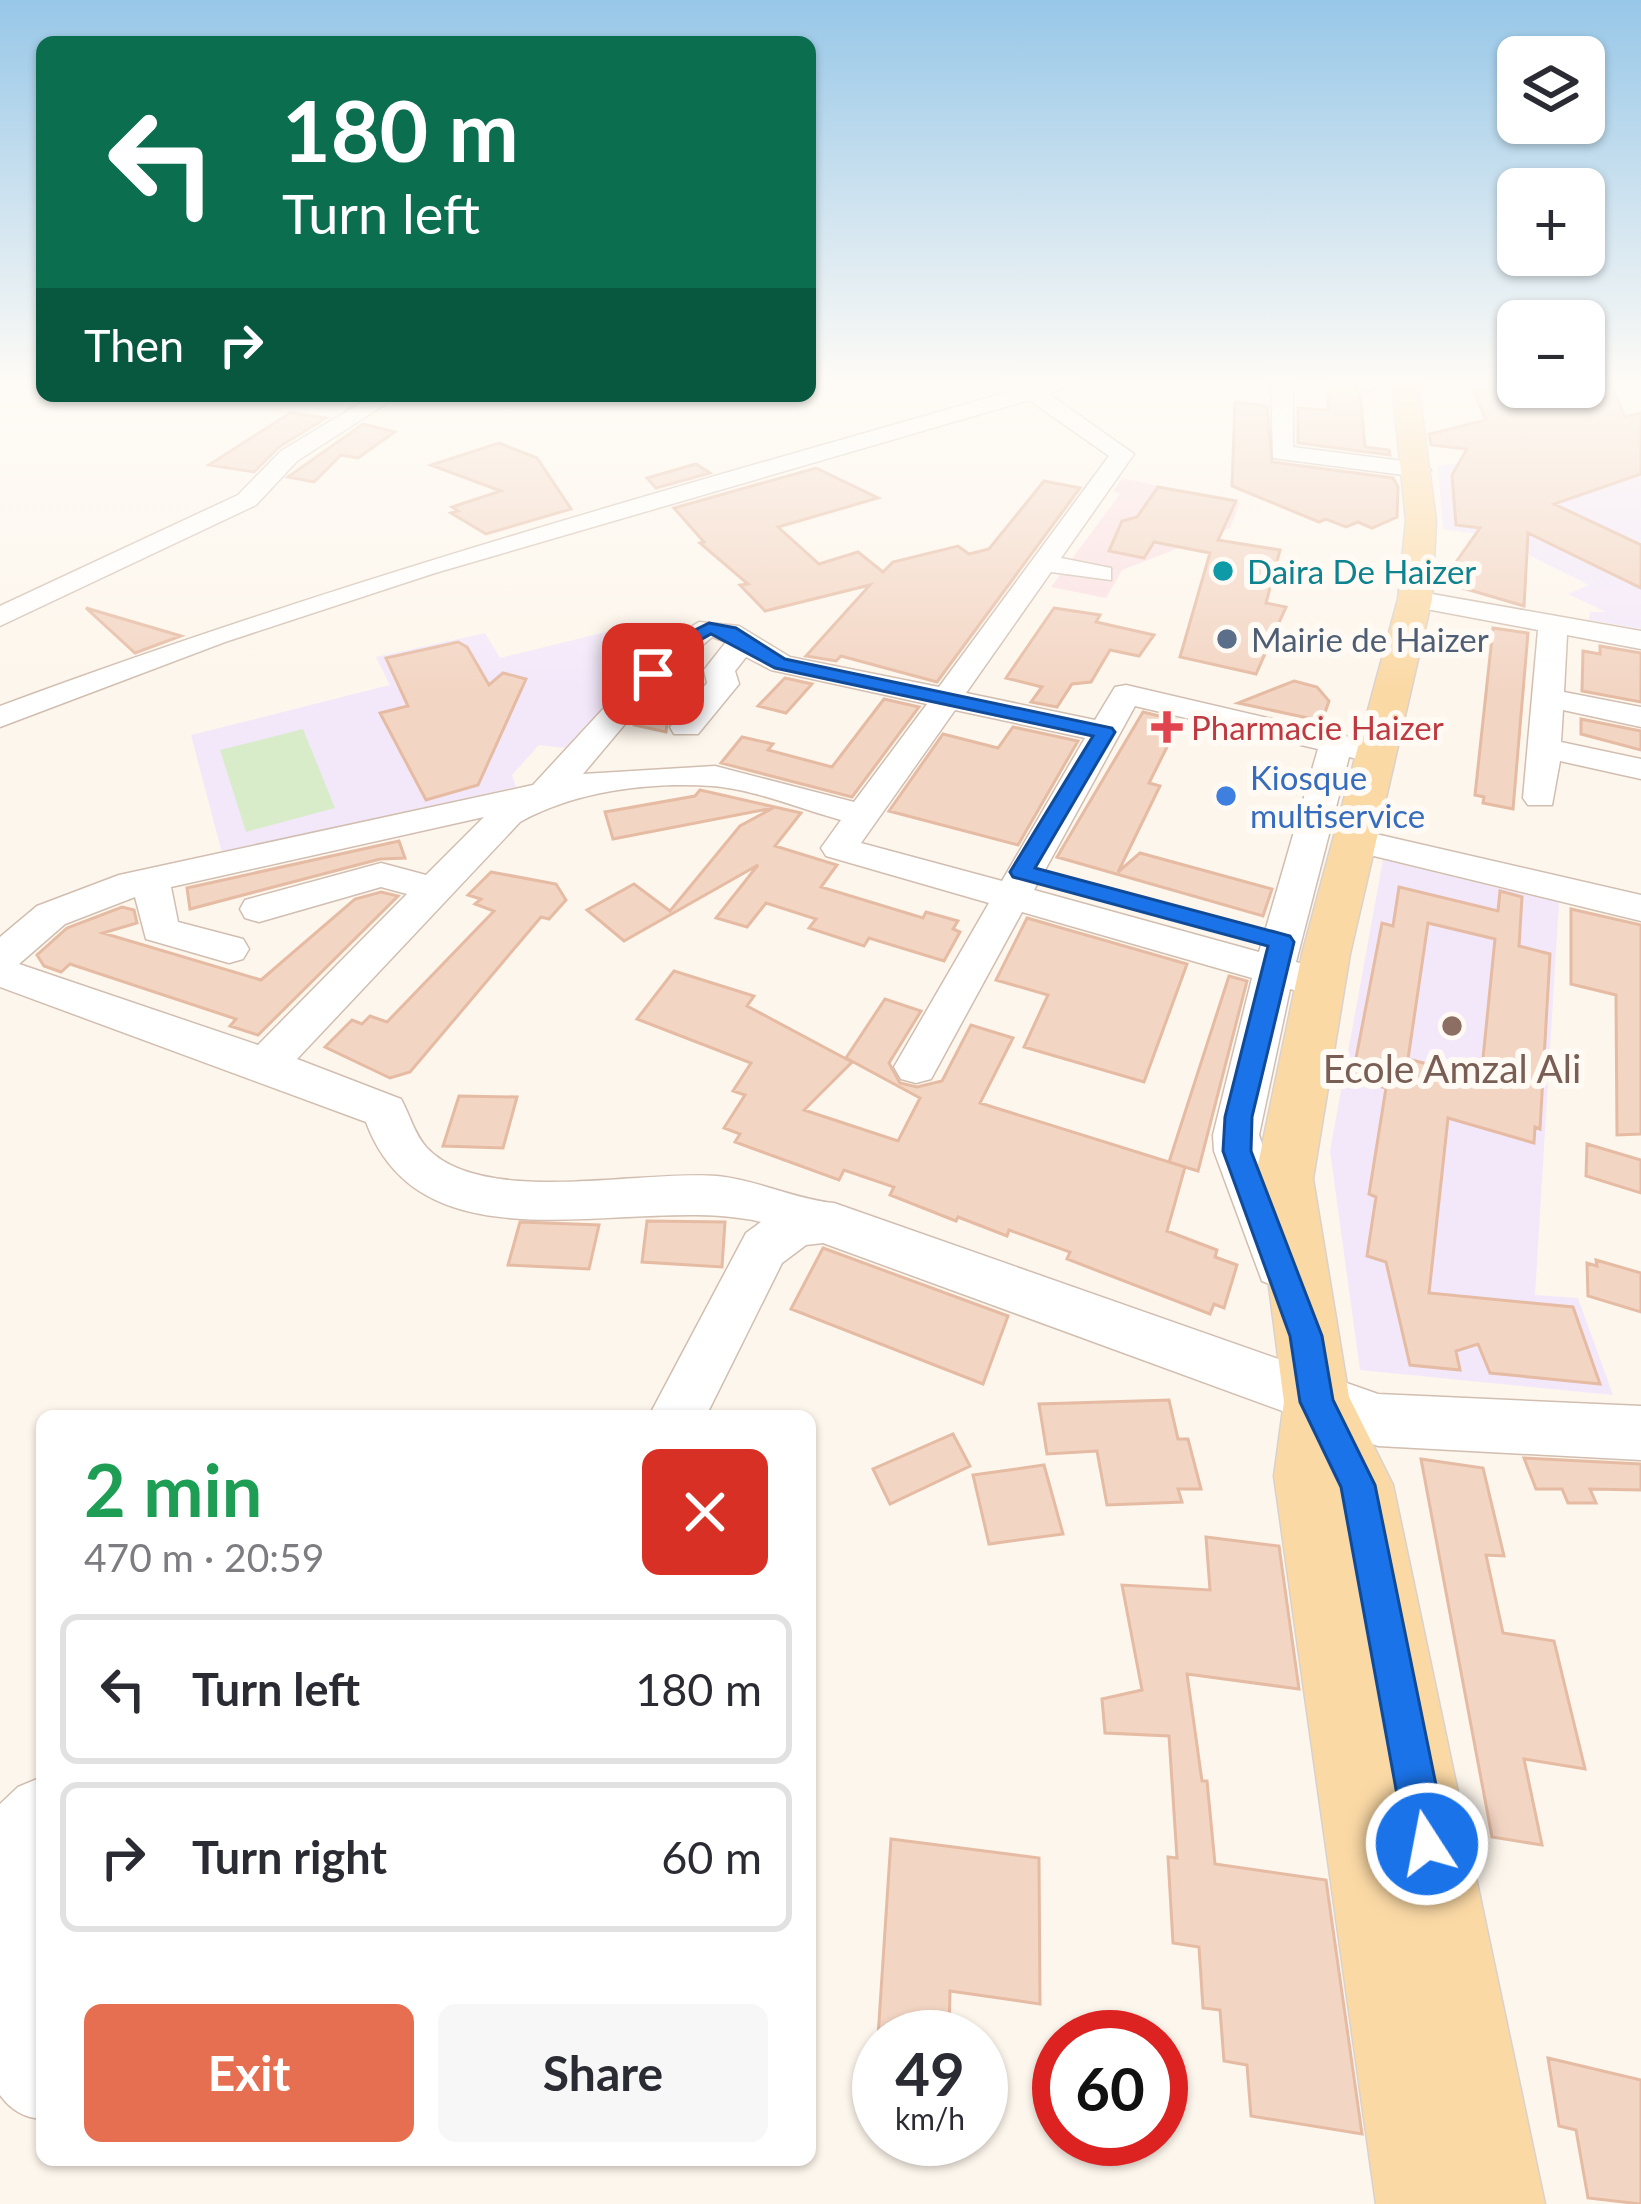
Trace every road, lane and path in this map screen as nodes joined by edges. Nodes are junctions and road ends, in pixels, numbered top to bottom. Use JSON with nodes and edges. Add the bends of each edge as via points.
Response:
{"nodes":[{"id":1,"x":261,"y":486,"type":"edge"},
{"id":2,"x":707,"y":486,"type":"edge"},
{"id":3,"x":1099,"y":486,"type":"edge"},
{"id":4,"x":1410,"y":486,"type":"edge"},
{"id":5,"x":1044,"y":563,"type":"junction"},
{"id":6,"x":1102,"y":574,"type":"dead end"},
{"id":7,"x":1414,"y":599,"type":"junction"},
{"id":8,"x":0,"y":617,"type":"edge"},
{"id":9,"x":1552,"y":623,"type":"junction"},
{"id":10,"x":744,"y":640,"type":"junction"},
{"id":11,"x":1641,"y":640,"type":"edge"},
{"id":12,"x":1548,"y":683,"type":"junction"},
{"id":13,"x":1641,"y":687,"type":"edge"},
{"id":14,"x":951,"y":697,"type":"junction"},
{"id":15,"x":0,"y":717,"type":"edge"},
{"id":16,"x":1641,"y":717,"type":"edge"},
{"id":17,"x":686,"y":728,"type":"dead end"},
{"id":18,"x":1105,"y":732,"type":"junction"},
{"id":19,"x":1356,"y":748,"type":"junction"},
{"id":20,"x":1544,"y":748,"type":"junction"},
{"id":21,"x":1641,"y":769,"type":"edge"},
{"id":22,"x":549,"y":790,"type":"junction"},
{"id":23,"x":1540,"y":798,"type":"dead end"},
{"id":24,"x":859,"y":820,"type":"junction"},
{"id":25,"x":1356,"y":830,"type":"junction"},
{"id":26,"x":151,"y":879,"type":"junction"},
{"id":27,"x":1016,"y":884,"type":"junction"},
{"id":28,"x":1641,"y":887,"type":"edge"},
{"id":29,"x":434,"y":889,"type":"junction"},
{"id":30,"x":1641,"y":908,"type":"edge"},
{"id":31,"x":259,"y":909,"type":"dead end"},
{"id":32,"x":229,"y":949,"type":"dead end"},
{"id":33,"x":1278,"y":956,"type":"junction"},
{"id":34,"x":0,"y":958,"type":"edge"},
{"id":35,"x":1323,"y":969,"type":"junction"},
{"id":36,"x":0,"y":972,"type":"edge"},
{"id":37,"x":266,"y":1064,"type":"junction"},
{"id":38,"x":916,"y":1066,"type":"dead end"},
{"id":39,"x":812,"y":1220,"type":"junction"},
{"id":40,"x":1311,"y":1369,"type":"junction"},
{"id":41,"x":680,"y":1410,"type":"edge"},
{"id":42,"x":1641,"y":1432,"type":"edge"},
{"id":43,"x":36,"y":1816,"type":"edge"},
{"id":44,"x":36,"y":2080,"type":"edge"},
{"id":45,"x":1425,"y":2204,"type":"edge"},
{"id":46,"x":1496,"y":2204,"type":"edge"}],
"edges":[{"from":1,"to":8,"type":"street","via":[[248,500]]},
{"from":2,"to":15,"type":"street","via":[[425,567]]},
{"from":3,"to":5,"type":"street"},
{"from":4,"to":7,"type":"main road"},
{"from":5,"to":6,"type":"street"},
{"from":5,"to":14,"type":"street"},
{"from":7,"to":9,"type":"street"},
{"from":7,"to":19,"type":"main road"},
{"from":9,"to":11,"type":"street"},
{"from":9,"to":12,"type":"street"},
{"from":10,"to":14,"type":"street","via":[[782,664]]},
{"from":10,"to":17,"type":"street","via":[[719,670],[724,684]]},
{"from":10,"to":22,"type":"street","via":[[695,632]]},
{"from":12,"to":13,"type":"street"},
{"from":12,"to":16,"type":"street"},
{"from":12,"to":20,"type":"street"},
{"from":14,"to":18,"type":"street"},
{"from":14,"to":24,"type":"street"},
{"from":18,"to":19,"type":"street","via":[[1126,694]]},
{"from":18,"to":27,"type":"street"},
{"from":19,"to":25,"type":"main road"},
{"from":19,"to":33,"type":"street"},
{"from":20,"to":21,"type":"street"},
{"from":20,"to":23,"type":"street"},
{"from":22,"to":24,"type":"street","via":[[715,776]]},
{"from":22,"to":26,"type":"street"},
{"from":22,"to":29,"type":"street","via":[[507,814]]},
{"from":24,"to":27,"type":"street","via":[[839,848]]},
{"from":25,"to":28,"type":"street"},
{"from":25,"to":30,"type":"street"},
{"from":25,"to":35,"type":"main road"},
{"from":26,"to":32,"type":"street","via":[[160,930]]},
{"from":26,"to":34,"type":"street","via":[[51,915]]},
{"from":27,"to":33,"type":"street"},
{"from":27,"to":38,"type":"street"},
{"from":29,"to":31,"type":"street","via":[[380,875]]},
{"from":29,"to":37,"type":"street"},
{"from":33,"to":35,"type":"street"},
{"from":33,"to":40,"type":"street","via":[[1238,1117],[1237,1151]]},
{"from":35,"to":40,"type":"main road","via":[[1284,1179]]},
{"from":36,"to":37,"type":"street"},
{"from":37,"to":39,"type":"street","via":[[386,1111],[398,1148],[423,1172],[464,1189],[514,1197],[748,1199]]},
{"from":39,"to":40,"type":"street"},
{"from":39,"to":41,"type":"street","via":[[764,1248]]},
{"from":40,"to":42,"type":"street","via":[[1378,1420]]},
{"from":40,"to":45,"type":"main road","via":[[1308,1476]]},
{"from":40,"to":46,"type":"main road","via":[[1358,1485]]},
{"from":43,"to":44,"type":"street","via":[[18,1844],[26,2066]]}]}
